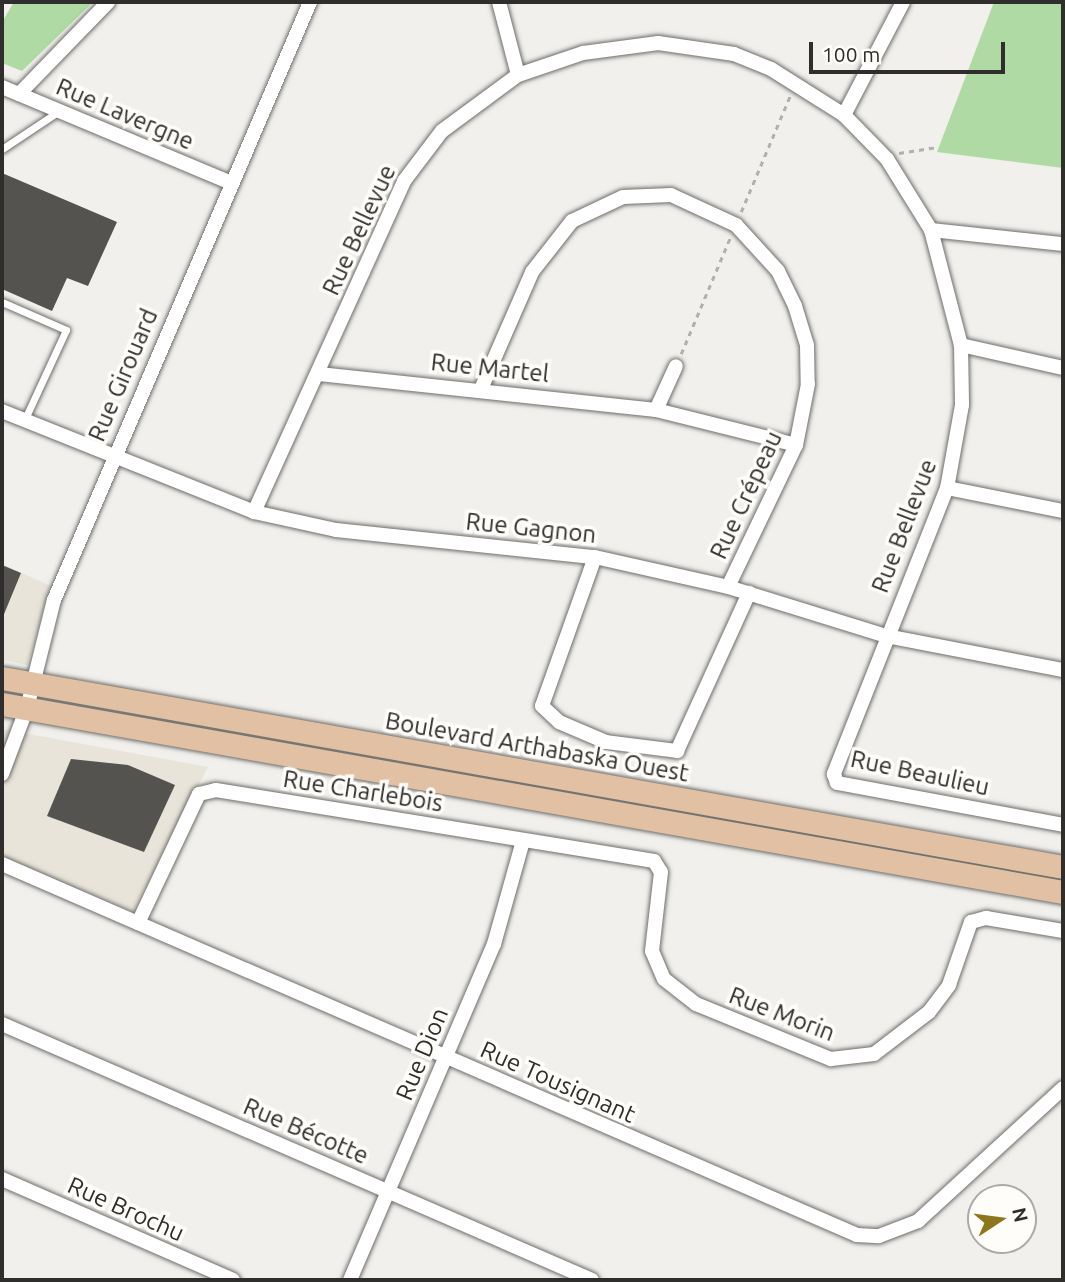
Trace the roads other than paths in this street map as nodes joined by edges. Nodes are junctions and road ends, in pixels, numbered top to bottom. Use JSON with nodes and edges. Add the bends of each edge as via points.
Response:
{"nodes":[{"id":1,"x":108,"y":2,"type":"edge"},
{"id":2,"x":310,"y":2,"type":"edge"},
{"id":3,"x":499,"y":2,"type":"edge"},
{"id":4,"x":903,"y":2,"type":"edge"},
{"id":5,"x":518,"y":75,"type":"junction"},
{"id":6,"x":2,"y":87,"type":"edge"},
{"id":7,"x":19,"y":94,"type":"junction"},
{"id":8,"x":60,"y":111,"type":"junction"},
{"id":9,"x":844,"y":115,"type":"junction"},
{"id":10,"x":2,"y":149,"type":"edge"},
{"id":11,"x":231,"y":183,"type":"junction"},
{"id":12,"x":931,"y":230,"type":"junction"},
{"id":13,"x":1063,"y":244,"type":"edge"},
{"id":14,"x":2,"y":302,"type":"edge"},
{"id":15,"x":961,"y":345,"type":"junction"},
{"id":16,"x":676,"y":366,"type":"dead end"},
{"id":17,"x":1063,"y":368,"type":"edge"},
{"id":18,"x":319,"y":374,"type":"junction"},
{"id":19,"x":481,"y":389,"type":"junction"},
{"id":20,"x":656,"y":410,"type":"junction"},
{"id":21,"x":2,"y":411,"type":"edge"},
{"id":22,"x":24,"y":421,"type":"junction"},
{"id":23,"x":796,"y":445,"type":"junction"},
{"id":24,"x":111,"y":460,"type":"junction"},
{"id":25,"x":947,"y":488,"type":"junction"},
{"id":26,"x":1063,"y":510,"type":"edge"},
{"id":27,"x":254,"y":512,"type":"junction"},
{"id":28,"x":596,"y":557,"type":"junction"},
{"id":29,"x":728,"y":587,"type":"junction"},
{"id":30,"x":749,"y":593,"type":"junction"},
{"id":31,"x":886,"y":636,"type":"junction"},
{"id":32,"x":1063,"y":670,"type":"edge"},
{"id":33,"x":2,"y":678,"type":"edge"},
{"id":34,"x":33,"y":684,"type":"junction"},
{"id":35,"x":2,"y":704,"type":"edge"},
{"id":36,"x":27,"y":708,"type":"junction"},
{"id":37,"x":2,"y":774,"type":"edge"},
{"id":38,"x":1063,"y":825,"type":"edge"},
{"id":39,"x":523,"y":841,"type":"junction"},
{"id":40,"x":2,"y":864,"type":"edge"},
{"id":41,"x":660,"y":865,"type":"joint"},
{"id":42,"x":1063,"y":867,"type":"edge"},
{"id":43,"x":1063,"y":892,"type":"edge"},
{"id":44,"x":138,"y":923,"type":"junction"},
{"id":45,"x":1063,"y":931,"type":"edge"},
{"id":46,"x":2,"y":1024,"type":"edge"},
{"id":47,"x":447,"y":1057,"type":"junction"},
{"id":48,"x":1063,"y":1088,"type":"edge"},
{"id":49,"x":2,"y":1179,"type":"edge"},
{"id":50,"x":387,"y":1191,"type":"junction"},
{"id":51,"x":233,"y":1280,"type":"edge"},
{"id":52,"x":350,"y":1280,"type":"edge"},
{"id":53,"x":592,"y":1280,"type":"edge"}],
"edges":[{"from":1,"to":7,"type":"street"},
{"from":2,"to":11,"type":"street","name":"Rue Girouard"},
{"from":3,"to":5,"type":"street"},
{"from":4,"to":9,"type":"street"},
{"from":5,"to":9,"type":"street","name":"Rue Bellevue","via":[[621,46],[695,45],[771,69]]},
{"from":5,"to":18,"type":"street","name":"Rue Bellevue","via":[[468,106],[404,180]]},
{"from":6,"to":7,"type":"street","name":"Rue Lavergne"},
{"from":7,"to":8,"type":"street","name":"Rue Lavergne"},
{"from":8,"to":10,"type":"lane"},
{"from":8,"to":11,"type":"street","name":"Rue Lavergne"},
{"from":9,"to":12,"type":"street","name":"Rue Bellevue","via":[[887,159]]},
{"from":11,"to":24,"type":"street","name":"Rue Girouard"},
{"from":12,"to":13,"type":"street"},
{"from":12,"to":15,"type":"street","name":"Rue Bellevue"},
{"from":14,"to":22,"type":"lane","via":[[66,330]]},
{"from":15,"to":17,"type":"street"},
{"from":15,"to":25,"type":"street","name":"Rue Bellevue","via":[[962,405]]},
{"from":16,"to":20,"type":"street"},
{"from":18,"to":19,"type":"street","name":"Rue Martel"},
{"from":18,"to":27,"type":"street","name":"Rue Bellevue"},
{"from":19,"to":20,"type":"street","name":"Rue Martel"},
{"from":19,"to":23,"type":"street","name":"Rue Crépeau","via":[[532,272],[572,221],[623,197],[671,195],[736,225],[778,271],[807,345],[808,384]]},
{"from":20,"to":23,"type":"street","name":"Rue Martel"},
{"from":21,"to":22,"type":"street","name":"Rue Gagnon"},
{"from":22,"to":24,"type":"street","name":"Rue Gagnon"},
{"from":23,"to":29,"type":"street","name":"Rue Crépeau"},
{"from":24,"to":27,"type":"street","name":"Rue Gagnon"},
{"from":24,"to":34,"type":"street","name":"Rue Girouard","via":[[54,600]]},
{"from":25,"to":26,"type":"street"},
{"from":25,"to":31,"type":"street","name":"Rue Bellevue"},
{"from":27,"to":28,"type":"street","name":"Rue Gagnon","via":[[336,530]]},
{"from":28,"to":29,"type":"street","name":"Rue Gagnon"},
{"from":28,"to":30,"type":"street","via":[[542,706],[559,722],[607,742],[677,751]]},
{"from":29,"to":30,"type":"street","name":"Rue Gagnon"},
{"from":30,"to":31,"type":"street","name":"Rue Gagnon"},
{"from":31,"to":32,"type":"street","name":"Rue Gagnon"},
{"from":31,"to":38,"type":"street","name":"Rue Beaulieu","via":[[834,774],[837,783]]},
{"from":33,"to":34,"type":"main road","name":"Boulevard Arthabaska Ouest"},
{"from":34,"to":36,"type":"street","name":"Rue Girouard"},
{"from":34,"to":42,"type":"main road","name":"Boulevard Arthabaska Ouest"},
{"from":35,"to":36,"type":"main road","name":"Boulevard Arthabaska Ouest"},
{"from":36,"to":37,"type":"street","name":"Rue Girouard"},
{"from":36,"to":43,"type":"main road","name":"Boulevard Arthabaska Ouest"},
{"from":39,"to":41,"type":"street","name":"Rue Charlebois"},
{"from":39,"to":44,"type":"street","name":"Rue Charlebois","via":[[208,790],[195,802]]},
{"from":39,"to":47,"type":"street","name":"Rue Dion","via":[[494,944]]},
{"from":40,"to":44,"type":"street","name":"Rue Tousignant"},
{"from":41,"to":45,"type":"street","name":"Rue Morin","via":[[652,950],[664,979],[696,1004],[831,1059],[874,1054],[929,1012],[949,985],[966,933],[978,918]]},
{"from":44,"to":47,"type":"street","name":"Rue Tousignant"},
{"from":46,"to":50,"type":"street","name":"Rue Bécotte"},
{"from":47,"to":48,"type":"street","name":"Rue Tousignant","via":[[856,1235],[879,1236],[918,1221]]},
{"from":47,"to":50,"type":"street","name":"Rue Dion"},
{"from":49,"to":51,"type":"street","name":"Rue Brochu"},
{"from":50,"to":52,"type":"street","name":"Rue Dion"},
{"from":50,"to":53,"type":"street","name":"Rue Bécotte"}]}
